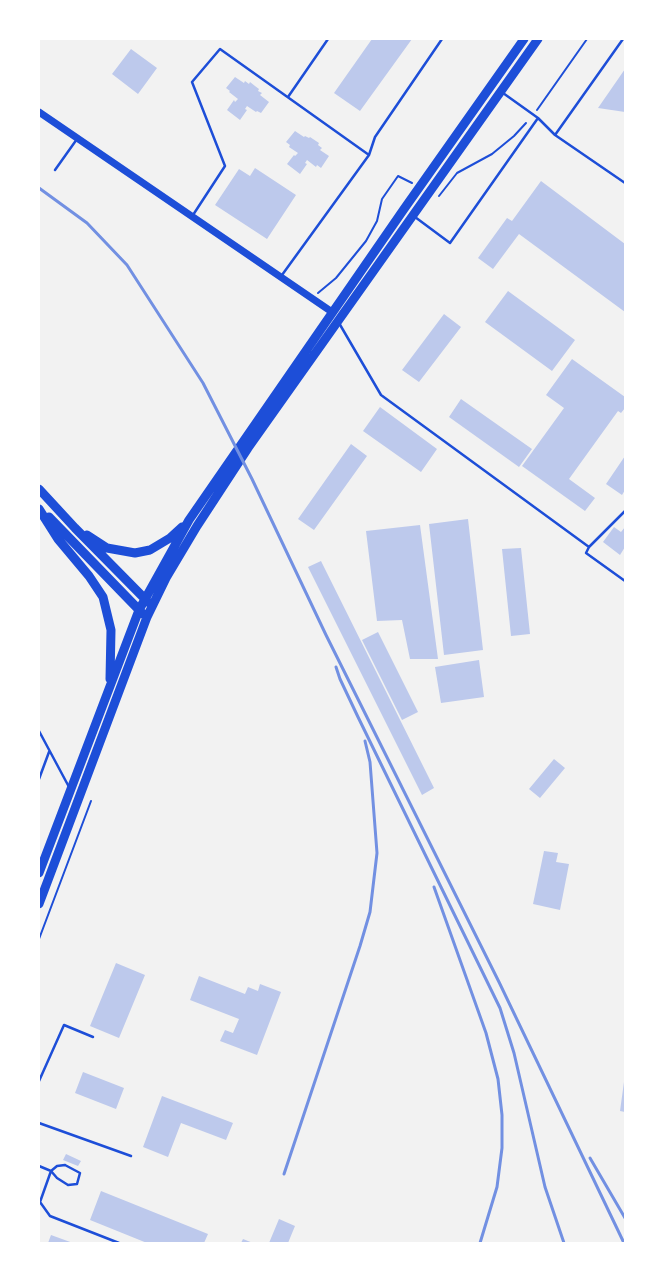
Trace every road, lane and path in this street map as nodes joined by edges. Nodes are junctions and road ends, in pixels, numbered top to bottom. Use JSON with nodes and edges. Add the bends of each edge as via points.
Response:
{"nodes":[{"id":1,"x":328,"y":39,"type":"edge"},
{"id":2,"x":442,"y":39,"type":"edge"},
{"id":3,"x":524,"y":39,"type":"edge"},
{"id":4,"x":538,"y":39,"type":"edge"},
{"id":5,"x":587,"y":39,"type":"edge"},
{"id":6,"x":623,"y":39,"type":"edge"},
{"id":7,"x":491,"y":86,"type":"junction"},
{"id":8,"x":500,"y":92,"type":"junction"},
{"id":9,"x":287,"y":98,"type":"junction"},
{"id":10,"x":39,"y":112,"type":"edge"},
{"id":11,"x":534,"y":114,"type":"junction"},
{"id":12,"x":538,"y":118,"type":"junction"},
{"id":13,"x":555,"y":135,"type":"junction"},
{"id":14,"x":78,"y":138,"type":"junction"},
{"id":15,"x":368,"y":155,"type":"junction"},
{"id":16,"x":55,"y":170,"type":"dead end"},
{"id":17,"x":625,"y":183,"type":"edge"},
{"id":18,"x":419,"y":187,"type":"junction"},
{"id":19,"x":428,"y":193,"type":"junction"},
{"id":20,"x":404,"y":209,"type":"junction"},
{"id":21,"x":412,"y":215,"type":"junction"},
{"id":22,"x":193,"y":216,"type":"junction"},
{"id":23,"x":281,"y":276,"type":"junction"},
{"id":24,"x":312,"y":298,"type":"junction"},
{"id":25,"x":332,"y":312,"type":"junction"},
{"id":26,"x":338,"y":321,"type":"junction"},
{"id":27,"x":39,"y":489,"type":"edge"},
{"id":28,"x":39,"y":508,"type":"edge"},
{"id":29,"x":625,"y":511,"type":"edge"},
{"id":30,"x":189,"y":520,"type":"junction"},
{"id":31,"x":75,"y":528,"type":"junction"},
{"id":32,"x":589,"y":547,"type":"junction"},
{"id":33,"x":625,"y":581,"type":"edge"},
{"id":34,"x":149,"y":602,"type":"junction"},
{"id":35,"x":139,"y":610,"type":"junction"},
{"id":36,"x":147,"y":617,"type":"junction"},
{"id":37,"x":110,"y":685,"type":"junction"},
{"id":38,"x":39,"y":731,"type":"edge"},
{"id":39,"x":49,"y":752,"type":"junction"},
{"id":40,"x":39,"y":779,"type":"edge"},
{"id":41,"x":70,"y":789,"type":"junction"},
{"id":42,"x":91,"y":801,"type":"dead end"},
{"id":43,"x":39,"y":873,"type":"edge"},
{"id":44,"x":39,"y":904,"type":"edge"},
{"id":45,"x":39,"y":939,"type":"edge"},
{"id":46,"x":93,"y":1036,"type":"dead end"},
{"id":47,"x":39,"y":1081,"type":"edge"},
{"id":48,"x":39,"y":1123,"type":"edge"},
{"id":49,"x":131,"y":1156,"type":"dead end"},
{"id":50,"x":39,"y":1166,"type":"edge"},
{"id":51,"x":50,"y":1170,"type":"junction"},
{"id":52,"x":119,"y":1243,"type":"edge"}],
"edges":[{"from":1,"to":9,"type":"lane"},
{"from":2,"to":15,"type":"lane","via":[[375,137]]},
{"from":3,"to":7,"type":"main road"},
{"from":4,"to":8,"type":"main road"},
{"from":5,"to":11,"type":"path"},
{"from":6,"to":13,"type":"lane"},
{"from":7,"to":8,"type":"lane"},
{"from":7,"to":18,"type":"main road"},
{"from":8,"to":11,"type":"lane"},
{"from":8,"to":19,"type":"main road"},
{"from":9,"to":15,"type":"lane"},
{"from":9,"to":22,"type":"lane","via":[[220,50],[192,82],[225,166]]},
{"from":10,"to":14,"type":"street"},
{"from":11,"to":12,"type":"lane"},
{"from":11,"to":19,"type":"path","via":[[492,154],[457,172],[437,198]]},
{"from":12,"to":13,"type":"lane"},
{"from":12,"to":21,"type":"lane","via":[[450,243]]},
{"from":13,"to":17,"type":"lane"},
{"from":14,"to":16,"type":"lane"},
{"from":14,"to":22,"type":"street"},
{"from":15,"to":23,"type":"lane"},
{"from":18,"to":20,"type":"main road"},
{"from":18,"to":24,"type":"path","via":[[398,176],[382,199],[378,221],[366,241],[336,278]]},
{"from":19,"to":21,"type":"main road"},
{"from":20,"to":21,"type":"lane"},
{"from":20,"to":25,"type":"main road"},
{"from":21,"to":26,"type":"main road"},
{"from":22,"to":23,"type":"street"},
{"from":23,"to":24,"type":"street"},
{"from":24,"to":25,"type":"street"},
{"from":25,"to":26,"type":"lane"},
{"from":25,"to":30,"type":"main road"},
{"from":26,"to":32,"type":"lane","via":[[381,395]]},
{"from":26,"to":34,"type":"main road","via":[[248,448]]},
{"from":27,"to":31,"type":"main road"},
{"from":28,"to":35,"type":"main road"},
{"from":28,"to":37,"type":"main road","via":[[102,597],[111,630]]},
{"from":29,"to":32,"type":"lane"},
{"from":30,"to":31,"type":"main road","via":[[170,538],[150,550],[135,554],[107,548]]},
{"from":30,"to":34,"type":"main road"},
{"from":31,"to":34,"type":"main road"},
{"from":32,"to":33,"type":"lane","via":[[586,553]]},
{"from":34,"to":35,"type":"main road"},
{"from":34,"to":36,"type":"main road"},
{"from":35,"to":36,"type":"main road"},
{"from":35,"to":37,"type":"main road"},
{"from":36,"to":44,"type":"main road"},
{"from":37,"to":41,"type":"main road"},
{"from":38,"to":39,"type":"lane"},
{"from":39,"to":40,"type":"lane"},
{"from":39,"to":41,"type":"lane"},
{"from":41,"to":43,"type":"main road"},
{"from":42,"to":45,"type":"path"},
{"from":46,"to":47,"type":"lane","via":[[64,1024]]},
{"from":48,"to":49,"type":"lane"},
{"from":50,"to":51,"type":"lane"},
{"from":51,"to":51,"type":"lane","via":[[68,1185],[77,1184],[80,1173],[65,1165]]},
{"from":51,"to":52,"type":"lane","via":[[40,1202],[50,1216]]}]}
